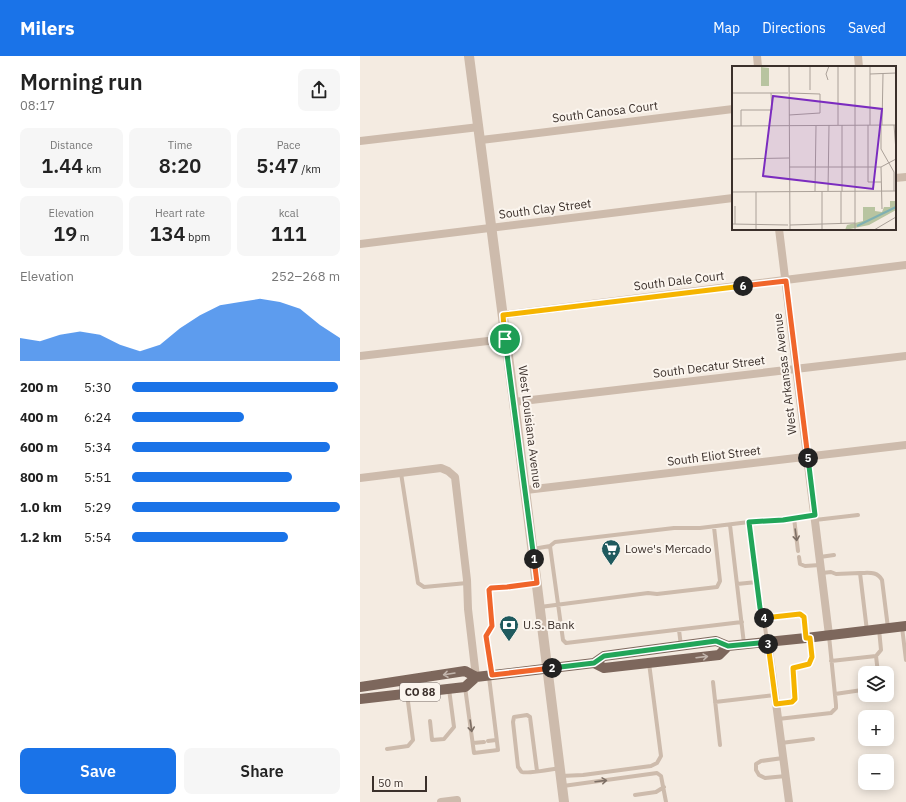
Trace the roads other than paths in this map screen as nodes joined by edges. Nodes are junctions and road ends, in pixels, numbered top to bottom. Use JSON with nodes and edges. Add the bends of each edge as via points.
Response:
{"nodes":[{"id":1,"x":469,"y":56,"type":"edge"},
{"id":2,"x":757,"y":56,"type":"edge"},
{"id":3,"x":858,"y":56,"type":"edge"},
{"id":4,"x":758,"y":66,"type":"edge"},
{"id":5,"x":860,"y":66,"type":"edge"},
{"id":6,"x":732,"y":109,"type":"edge"},
{"id":7,"x":479,"y":127,"type":"junction"},
{"id":8,"x":481,"y":140,"type":"junction"},
{"id":9,"x":360,"y":141,"type":"edge"},
{"id":10,"x":906,"y":177,"type":"edge"},
{"id":11,"x":896,"y":178,"type":"edge"},
{"id":12,"x":732,"y":198,"type":"edge"},
{"id":13,"x":491,"y":228,"type":"junction"},
{"id":14,"x":779,"y":230,"type":"edge"},
{"id":15,"x":360,"y":244,"type":"edge"},
{"id":16,"x":906,"y":265,"type":"edge"},
{"id":17,"x":786,"y":281,"type":"junction"},
{"id":18,"x":503,"y":315,"type":"junction"},
{"id":19,"x":505,"y":339,"type":"junction"},
{"id":20,"x":360,"y":356,"type":"edge"},
{"id":21,"x":906,"y":356,"type":"edge"},
{"id":22,"x":797,"y":368,"type":"junction"},
{"id":23,"x":514,"y":402,"type":"junction"},
{"id":24,"x":906,"y":445,"type":"edge"},
{"id":25,"x":808,"y":458,"type":"junction"},
{"id":26,"x":401,"y":473,"type":"junction"},
{"id":27,"x":360,"y":478,"type":"edge"},
{"id":28,"x":526,"y":490,"type":"junction"},
{"id":29,"x":858,"y":514,"type":"dead end"},
{"id":30,"x":794,"y":518,"type":"junction"},
{"id":31,"x":815,"y":518,"type":"junction"},
{"id":32,"x":749,"y":522,"type":"junction"},
{"id":33,"x":730,"y":525,"type":"junction"},
{"id":34,"x":714,"y":527,"type":"junction"},
{"id":35,"x":550,"y":546,"type":"junction"},
{"id":36,"x":533,"y":549,"type":"junction"},
{"id":37,"x":798,"y":551,"type":"dead end"},
{"id":38,"x":834,"y":555,"type":"dead end"},
{"id":39,"x":799,"y":557,"type":"dead end"},
{"id":40,"x":821,"y":565,"type":"junction"},
{"id":41,"x":860,"y":573,"type":"junction"},
{"id":42,"x":757,"y":582,"type":"junction"},
{"id":43,"x":468,"y":583,"type":"junction"},
{"id":44,"x":537,"y":583,"type":"junction"},
{"id":45,"x":737,"y":584,"type":"junction"},
{"id":46,"x":558,"y":604,"type":"junction"},
{"id":47,"x":540,"y":607,"type":"junction"},
{"id":48,"x":764,"y":618,"type":"junction"},
{"id":49,"x":742,"y":622,"type":"junction"},
{"id":50,"x":904,"y":626,"type":"edge"},
{"id":51,"x":883,"y":629,"type":"junction"},
{"id":52,"x":679,"y":630,"type":"junction"},
{"id":53,"x":867,"y":631,"type":"junction"},
{"id":54,"x":829,"y":635,"type":"junction"},
{"id":55,"x":808,"y":638,"type":"junction"},
{"id":56,"x":768,"y":642,"type":"junction"},
{"id":57,"x":744,"y":644,"type":"junction"},
{"id":58,"x":681,"y":646,"type":"junction"},
{"id":59,"x":728,"y":646,"type":"junction"},
{"id":60,"x":905,"y":651,"type":"edge"},
{"id":61,"x":876,"y":656,"type":"junction"},
{"id":62,"x":906,"y":660,"type":"edge"},
{"id":63,"x":831,"y":661,"type":"junction"},
{"id":64,"x":594,"y":663,"type":"junction"},
{"id":65,"x":649,"y":663,"type":"junction"},
{"id":66,"x":877,"y":666,"type":"edge"},
{"id":67,"x":547,"y":668,"type":"junction"},
{"id":68,"x":490,"y":675,"type":"junction"},
{"id":69,"x":476,"y":677,"type":"junction"},
{"id":70,"x":713,"y":682,"type":"dead end"},
{"id":71,"x":465,"y":687,"type":"junction"},
{"id":72,"x":360,"y":688,"type":"edge"},
{"id":73,"x":449,"y":689,"type":"junction"},
{"id":74,"x":858,"y":691,"type":"edge"},
{"id":75,"x":406,"y":694,"type":"junction"},
{"id":76,"x":835,"y":694,"type":"junction"},
{"id":77,"x":775,"y":695,"type":"junction"},
{"id":78,"x":360,"y":699,"type":"edge"},
{"id":79,"x":715,"y":702,"type":"junction"},
{"id":80,"x":776,"y":704,"type":"junction"},
{"id":81,"x":778,"y":719,"type":"junction"},
{"id":82,"x":430,"y":720,"type":"dead end"},
{"id":83,"x":813,"y":739,"type":"dead end"},
{"id":84,"x":496,"y":740,"type":"junction"},
{"id":85,"x":473,"y":743,"type":"junction"},
{"id":86,"x":781,"y":743,"type":"junction"},
{"id":87,"x":720,"y":745,"type":"dead end"},
{"id":88,"x":387,"y":749,"type":"dead end"},
{"id":89,"x":783,"y":758,"type":"junction"},
{"id":90,"x":537,"y":771,"type":"junction"},
{"id":91,"x":786,"y":776,"type":"junction"},
{"id":92,"x":561,"y":777,"type":"junction"},
{"id":93,"x":664,"y":787,"type":"junction"},
{"id":94,"x":635,"y":795,"type":"dead end"},
{"id":95,"x":457,"y":801,"type":"edge"},
{"id":96,"x":441,"y":802,"type":"edge"},
{"id":97,"x":564,"y":802,"type":"edge"},
{"id":98,"x":666,"y":802,"type":"edge"},
{"id":99,"x":789,"y":802,"type":"edge"}],
"edges":[{"from":1,"to":7,"type":"street","name":"West Louisiana Avenue"},
{"from":2,"to":4,"type":"street"},
{"from":3,"to":5,"type":"street"},
{"from":6,"to":8,"type":"street","name":"South Canosa Court"},
{"from":7,"to":8,"type":"street","name":"West Louisiana Avenue"},
{"from":7,"to":9,"type":"street"},
{"from":8,"to":13,"type":"street","name":"West Louisiana Avenue"},
{"from":10,"to":11,"type":"street"},
{"from":12,"to":13,"type":"street","name":"South Clay Street"},
{"from":13,"to":15,"type":"street","name":"South Clay Street"},
{"from":13,"to":18,"type":"street","name":"West Louisiana Avenue"},
{"from":14,"to":17,"type":"street","name":"West Arkansas Avenue"},
{"from":16,"to":17,"type":"street","name":"South Dale Court"},
{"from":17,"to":18,"type":"street","name":"South Dale Court"},
{"from":17,"to":22,"type":"street","name":"West Arkansas Avenue"},
{"from":18,"to":19,"type":"street","name":"West Louisiana Avenue"},
{"from":19,"to":20,"type":"street"},
{"from":19,"to":23,"type":"street","name":"West Louisiana Avenue"},
{"from":21,"to":22,"type":"street","name":"South Decatur Street"},
{"from":22,"to":23,"type":"street","name":"South Decatur Street"},
{"from":22,"to":25,"type":"street","name":"West Arkansas Avenue"},
{"from":23,"to":28,"type":"street","name":"West Louisiana Avenue"},
{"from":24,"to":25,"type":"street","name":"South Eliot Street"},
{"from":25,"to":28,"type":"street","name":"South Eliot Street"},
{"from":25,"to":31,"type":"street","name":"West Arkansas Avenue"},
{"from":26,"to":27,"type":"street"},
{"from":26,"to":43,"type":"lane","via":[[418,583],[424,588]]},
{"from":26,"to":43,"type":"street","via":[[440,468],[455,477]]},
{"from":28,"to":36,"type":"street","name":"West Louisiana Avenue"},
{"from":29,"to":31,"type":"lane"},
{"from":30,"to":31,"type":"lane"},
{"from":30,"to":32,"type":"lane"},
{"from":30,"to":37,"type":"lane","one_way":true},
{"from":31,"to":40,"type":"street","name":"West Arkansas Avenue"},
{"from":32,"to":33,"type":"lane"},
{"from":32,"to":42,"type":"lane"},
{"from":33,"to":34,"type":"lane"},
{"from":33,"to":45,"type":"lane"},
{"from":34,"to":35,"type":"lane","via":[[674,528],[555,542]]},
{"from":34,"to":46,"type":"lane","via":[[720,581],[717,587]]},
{"from":35,"to":36,"type":"lane"},
{"from":35,"to":46,"type":"lane"},
{"from":36,"to":44,"type":"street","name":"West Louisiana Avenue"},
{"from":38,"to":40,"type":"lane"},
{"from":39,"to":40,"type":"lane","via":[[800,564],[805,566]]},
{"from":40,"to":41,"type":"lane","via":[[836,574]]},
{"from":40,"to":54,"type":"street","name":"West Arkansas Avenue"},
{"from":41,"to":51,"type":"lane","via":[[878,574],[882,580]]},
{"from":41,"to":53,"type":"lane"},
{"from":42,"to":45,"type":"lane"},
{"from":42,"to":48,"type":"lane","via":[[760,608]]},
{"from":43,"to":69,"type":"street","via":[[468,609]]},
{"from":44,"to":47,"type":"street","name":"West Louisiana Avenue"},
{"from":44,"to":68,"type":"lane","via":[[489,590],[492,626],[486,636]]},
{"from":45,"to":49,"type":"lane"},
{"from":46,"to":47,"type":"lane"},
{"from":46,"to":52,"type":"lane","via":[[563,640],[566,643]]},
{"from":47,"to":67,"type":"street","name":"West Louisiana Avenue"},
{"from":48,"to":55,"type":"lane","via":[[802,615]]},
{"from":48,"to":56,"type":"lane"},
{"from":49,"to":52,"type":"lane"},
{"from":49,"to":57,"type":"lane"},
{"from":50,"to":51,"type":"main road","number":"CO 88"},
{"from":50,"to":60,"type":"lane"},
{"from":51,"to":53,"type":"main road","number":"CO 88"},
{"from":51,"to":61,"type":"lane","via":[[881,650]]},
{"from":52,"to":58,"type":"lane"},
{"from":53,"to":54,"type":"main road","number":"CO 88"},
{"from":54,"to":55,"type":"main road","number":"CO 88"},
{"from":54,"to":63,"type":"lane"},
{"from":55,"to":56,"type":"main road","number":"CO 88"},
{"from":55,"to":80,"type":"lane","via":[[811,661],[806,665],[795,666],[792,670],[795,699],[792,702]]},
{"from":56,"to":57,"type":"main road","number":"CO 88"},
{"from":56,"to":77,"type":"street"},
{"from":57,"to":59,"type":"main road","number":"CO 88"},
{"from":58,"to":59,"type":"main road","number":"CO 88","via":[[716,641]]},
{"from":58,"to":64,"type":"main road","number":"CO 88","via":[[604,656]]},
{"from":65,"to":59,"type":"main road","number":"CO 88","one_way":true,"via":[[718,655]]},
{"from":60,"to":62,"type":"lane"},
{"from":61,"to":63,"type":"lane"},
{"from":61,"to":66,"type":"lane"},
{"from":63,"to":76,"type":"lane"},
{"from":64,"to":65,"type":"main road","number":"CO 88","via":[[604,668]]},
{"from":64,"to":67,"type":"main road","number":"CO 88"},
{"from":65,"to":92,"type":"lane","via":[[661,756],[657,763],[652,766]]},
{"from":67,"to":68,"type":"main road","number":"CO 88"},
{"from":67,"to":92,"type":"street","name":"West Louisiana Avenue"},
{"from":68,"to":69,"type":"main road","number":"CO 88"},
{"from":68,"to":84,"type":"lane"},
{"from":69,"to":71,"type":"main road"},
{"from":69,"to":72,"type":"main road","number":"CO 88","one_way":true,"via":[[465,671]]},
{"from":70,"to":79,"type":"lane"},
{"from":71,"to":73,"type":"main road","number":"CO 88"},
{"from":71,"to":85,"type":"lane","one_way":true},
{"from":73,"to":75,"type":"main road","number":"CO 88"},
{"from":73,"to":82,"type":"lane","via":[[454,727],[444,739],[432,740]]},
{"from":74,"to":76,"type":"lane"},
{"from":75,"to":78,"type":"main road","number":"CO 88"},
{"from":75,"to":88,"type":"lane","via":[[413,740],[408,746]]},
{"from":76,"to":81,"type":"lane","via":[[836,708],[831,713]]},
{"from":77,"to":79,"type":"lane"},
{"from":77,"to":80,"type":"street"},
{"from":79,"to":87,"type":"lane"},
{"from":80,"to":81,"type":"street"},
{"from":81,"to":86,"type":"street"},
{"from":83,"to":86,"type":"lane"},
{"from":84,"to":85,"type":"lane"},
{"from":84,"to":85,"type":"lane","via":[[498,750],[474,753]]},
{"from":86,"to":89,"type":"street"},
{"from":89,"to":91,"type":"street"},
{"from":89,"to":91,"type":"lane","via":[[761,761],[756,764],[756,770],[758,775],[765,778]]},
{"from":90,"to":90,"type":"lane","via":[[530,717],[514,717],[518,767],[524,773]]},
{"from":90,"to":92,"type":"lane"},
{"from":91,"to":99,"type":"street"},
{"from":92,"to":93,"type":"lane","one_way":true,"via":[[657,773],[661,776]]},
{"from":92,"to":97,"type":"street","name":"West Louisiana Avenue"},
{"from":93,"to":94,"type":"lane","via":[[656,792]]},
{"from":93,"to":98,"type":"lane"},
{"from":95,"to":96,"type":"street"}]}
